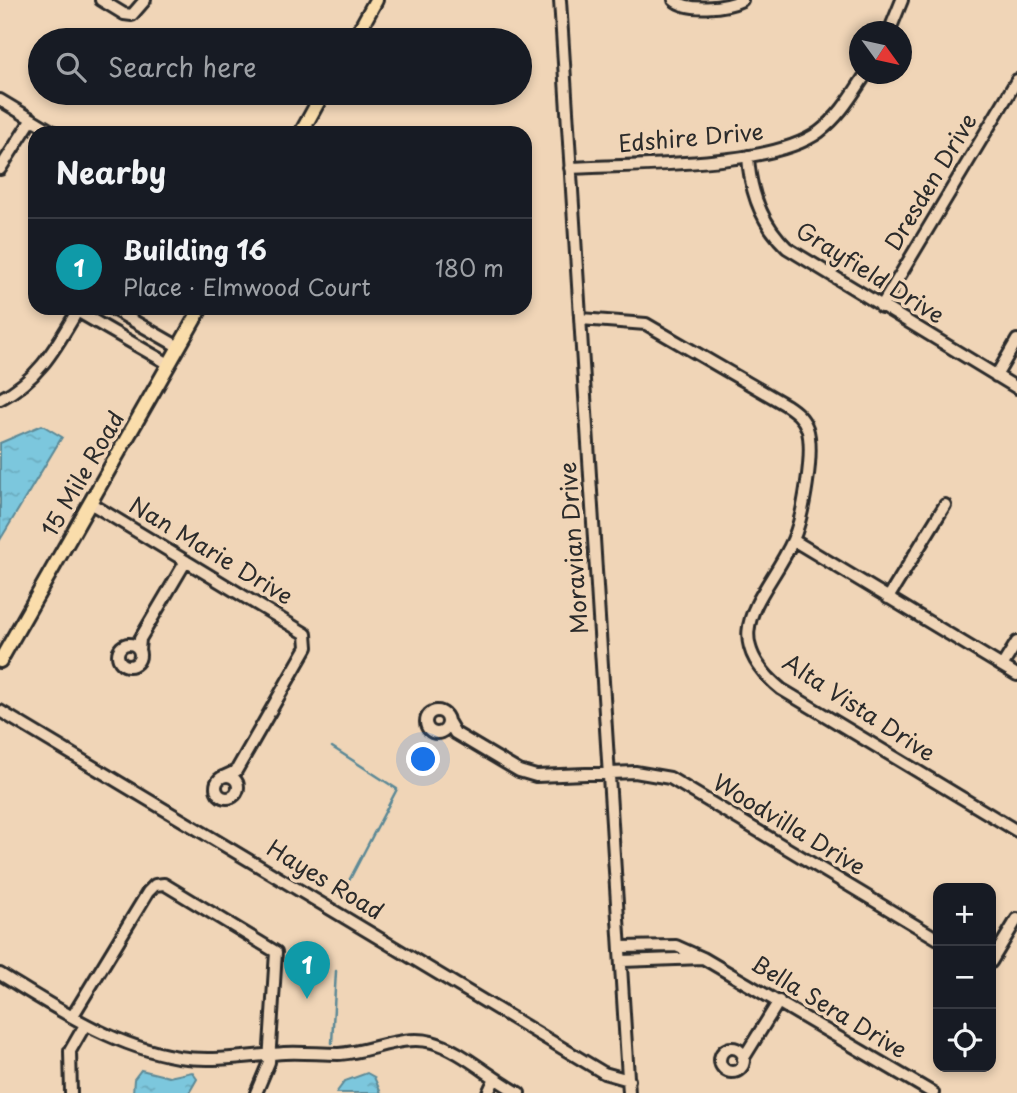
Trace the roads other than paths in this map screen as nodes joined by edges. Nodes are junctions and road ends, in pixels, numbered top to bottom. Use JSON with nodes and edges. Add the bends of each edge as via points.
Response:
{"nodes":[{"id":1,"x":101,"y":0,"type":"edge"},
{"id":2,"x":145,"y":0,"type":"edge"},
{"id":3,"x":376,"y":0,"type":"edge"},
{"id":4,"x":560,"y":0,"type":"edge"},
{"id":5,"x":674,"y":0,"type":"edge"},
{"id":6,"x":742,"y":0,"type":"edge"},
{"id":7,"x":902,"y":0,"type":"edge"},
{"id":8,"x":893,"y":21,"type":"edge"},
{"id":9,"x":361,"y":28,"type":"edge"},
{"id":10,"x":1017,"y":80,"type":"edge"},
{"id":11,"x":859,"y":84,"type":"edge"},
{"id":12,"x":0,"y":100,"type":"edge"},
{"id":13,"x":316,"y":105,"type":"edge"},
{"id":14,"x":32,"y":119,"type":"junction"},
{"id":15,"x":44,"y":126,"type":"edge"},
{"id":16,"x":305,"y":126,"type":"edge"},
{"id":17,"x":748,"y":156,"type":"junction"},
{"id":18,"x":570,"y":168,"type":"junction"},
{"id":19,"x":0,"y":169,"type":"edge"},
{"id":20,"x":881,"y":307,"type":"junction"},
{"id":21,"x":74,"y":315,"type":"edge"},
{"id":22,"x":88,"y":315,"type":"edge"},
{"id":23,"x":124,"y":315,"type":"edge"},
{"id":24,"x":197,"y":315,"type":"edge"},
{"id":25,"x":581,"y":319,"type":"junction"},
{"id":26,"x":1017,"y":340,"type":"edge"},
{"id":27,"x":180,"y":346,"type":"junction"},
{"id":28,"x":169,"y":364,"type":"junction"},
{"id":29,"x":996,"y":376,"type":"junction"},
{"id":30,"x":1017,"y":388,"type":"edge"},
{"id":31,"x":0,"y":399,"type":"edge"},
{"id":32,"x":90,"y":503,"type":"junction"},
{"id":33,"x":945,"y":505,"type":"dead end"},
{"id":34,"x":793,"y":540,"type":"junction"},
{"id":35,"x":186,"y":561,"type":"junction"},
{"id":36,"x":888,"y":598,"type":"junction"},
{"id":37,"x":1017,"y":642,"type":"edge"},
{"id":38,"x":137,"y":644,"type":"dead end"},
{"id":39,"x":0,"y":661,"type":"edge"},
{"id":40,"x":1002,"y":666,"type":"junction"},
{"id":41,"x":1017,"y":675,"type":"edge"},
{"id":42,"x":0,"y":711,"type":"edge"},
{"id":43,"x":448,"y":721,"type":"junction"},
{"id":44,"x":441,"y":732,"type":"junction"},
{"id":45,"x":455,"y":733,"type":"junction"},
{"id":46,"x":611,"y":772,"type":"junction"},
{"id":47,"x":236,"y":777,"type":"junction"},
{"id":48,"x":1017,"y":831,"type":"edge"},
{"id":49,"x":1017,"y":919,"type":"edge"},
{"id":50,"x":933,"y":936,"type":"edge"},
{"id":51,"x":622,"y":947,"type":"junction"},
{"id":52,"x":996,"y":954,"type":"edge"},
{"id":53,"x":703,"y":958,"type":"junction"},
{"id":54,"x":622,"y":961,"type":"junction"},
{"id":55,"x":0,"y":974,"type":"edge"},
{"id":56,"x":779,"y":1001,"type":"junction"},
{"id":57,"x":72,"y":1017,"type":"junction"},
{"id":58,"x":85,"y":1025,"type":"junction"},
{"id":59,"x":743,"y":1052,"type":"dead end"},
{"id":60,"x":269,"y":1055,"type":"junction"},
{"id":61,"x":494,"y":1080,"type":"junction"},
{"id":62,"x":629,"y":1080,"type":"junction"},
{"id":63,"x":917,"y":1089,"type":"edge"},
{"id":64,"x":71,"y":1093,"type":"edge"},
{"id":65,"x":256,"y":1093,"type":"edge"},
{"id":66,"x":488,"y":1093,"type":"edge"},
{"id":67,"x":519,"y":1093,"type":"edge"},
{"id":68,"x":629,"y":1093,"type":"edge"},
{"id":69,"x":933,"y":1093,"type":"edge"}],
"edges":[{"from":1,"to":2,"type":"street","via":[[132,15]]},
{"from":3,"to":9,"type":"main road"},
{"from":4,"to":18,"type":"street","name":"Moravian Drive"},
{"from":5,"to":6,"type":"street","via":[[688,7]]},
{"from":7,"to":8,"type":"street"},
{"from":10,"to":20,"type":"street","name":"Dresden Drive"},
{"from":11,"to":17,"type":"street","name":"Edshire Drive","via":[[837,116],[818,132],[781,151]]},
{"from":12,"to":14,"type":"street"},
{"from":13,"to":16,"type":"main road"},
{"from":14,"to":15,"type":"street"},
{"from":14,"to":19,"type":"street"},
{"from":17,"to":18,"type":"street","name":"Edshire Drive"},
{"from":17,"to":20,"type":"street","name":"Grayfield Drive","via":[[754,197],[779,241]]},
{"from":18,"to":25,"type":"street","name":"Moravian Drive"},
{"from":20,"to":29,"type":"street","name":"Grayfield Drive"},
{"from":21,"to":31,"type":"street","via":[[30,381]]},
{"from":22,"to":28,"type":"street"},
{"from":23,"to":27,"type":"street"},
{"from":24,"to":27,"type":"main road","name":"15 Mile Road"},
{"from":25,"to":34,"type":"street","name":"Alta Vista Drive","via":[[632,321],[660,330],[802,418],[810,441]]},
{"from":25,"to":46,"type":"street","name":"Moravian Drive"},
{"from":26,"to":29,"type":"street"},
{"from":27,"to":28,"type":"main road","name":"15 Mile Road"},
{"from":28,"to":32,"type":"main road","name":"15 Mile Road"},
{"from":29,"to":30,"type":"street","name":"Grayfield Drive"},
{"from":32,"to":35,"type":"street","name":"Nan Marie Drive"},
{"from":32,"to":39,"type":"main road","name":"15 Mile Road"},
{"from":33,"to":36,"type":"street"},
{"from":34,"to":36,"type":"street"},
{"from":34,"to":48,"type":"street","name":"Alta Vista Drive","via":[[749,617],[752,654],[767,678]]},
{"from":35,"to":38,"type":"street"},
{"from":35,"to":47,"type":"street","name":"Nan Marie Drive","via":[[308,638]]},
{"from":36,"to":40,"type":"street"},
{"from":37,"to":40,"type":"street"},
{"from":40,"to":41,"type":"street"},
{"from":42,"to":62,"type":"street","name":"Hayes Road","via":[[604,1073]]},
{"from":43,"to":44,"type":"street"},
{"from":43,"to":44,"type":"street","via":[[442,712],[429,715],[428,729]]},
{"from":43,"to":45,"type":"street"},
{"from":44,"to":45,"type":"street"},
{"from":45,"to":46,"type":"street","name":"Woodvilla Drive","via":[[519,771],[536,776]]},
{"from":46,"to":50,"type":"street","name":"Woodvilla Drive","via":[[670,778]]},
{"from":46,"to":51,"type":"street","name":"Moravian Drive"},
{"from":47,"to":47,"type":"street","via":[[225,776],[216,787],[224,798],[234,795]]},
{"from":49,"to":52,"type":"street"},
{"from":51,"to":53,"type":"street","name":"Bella Sera Drive","via":[[676,946]]},
{"from":51,"to":54,"type":"street","name":"Moravian Drive"},
{"from":53,"to":54,"type":"street"},
{"from":53,"to":56,"type":"street","name":"Bella Sera Drive"},
{"from":54,"to":62,"type":"street","name":"Moravian Drive"},
{"from":55,"to":57,"type":"street"},
{"from":56,"to":59,"type":"street"},
{"from":56,"to":63,"type":"street","name":"Bella Sera Drive"},
{"from":57,"to":58,"type":"street"},
{"from":57,"to":60,"type":"street","via":[[148,891],[163,884],[276,952]]},
{"from":58,"to":60,"type":"street","via":[[179,1057]]},
{"from":58,"to":64,"type":"street","via":[[70,1051]]},
{"from":60,"to":61,"type":"street","via":[[349,1053],[421,1040],[447,1049]]},
{"from":60,"to":65,"type":"street"},
{"from":61,"to":66,"type":"street"},
{"from":61,"to":67,"type":"street"},
{"from":62,"to":68,"type":"street","name":"Moravian Drive"},
{"from":63,"to":69,"type":"street","name":"Bella Sera Drive"}]}
